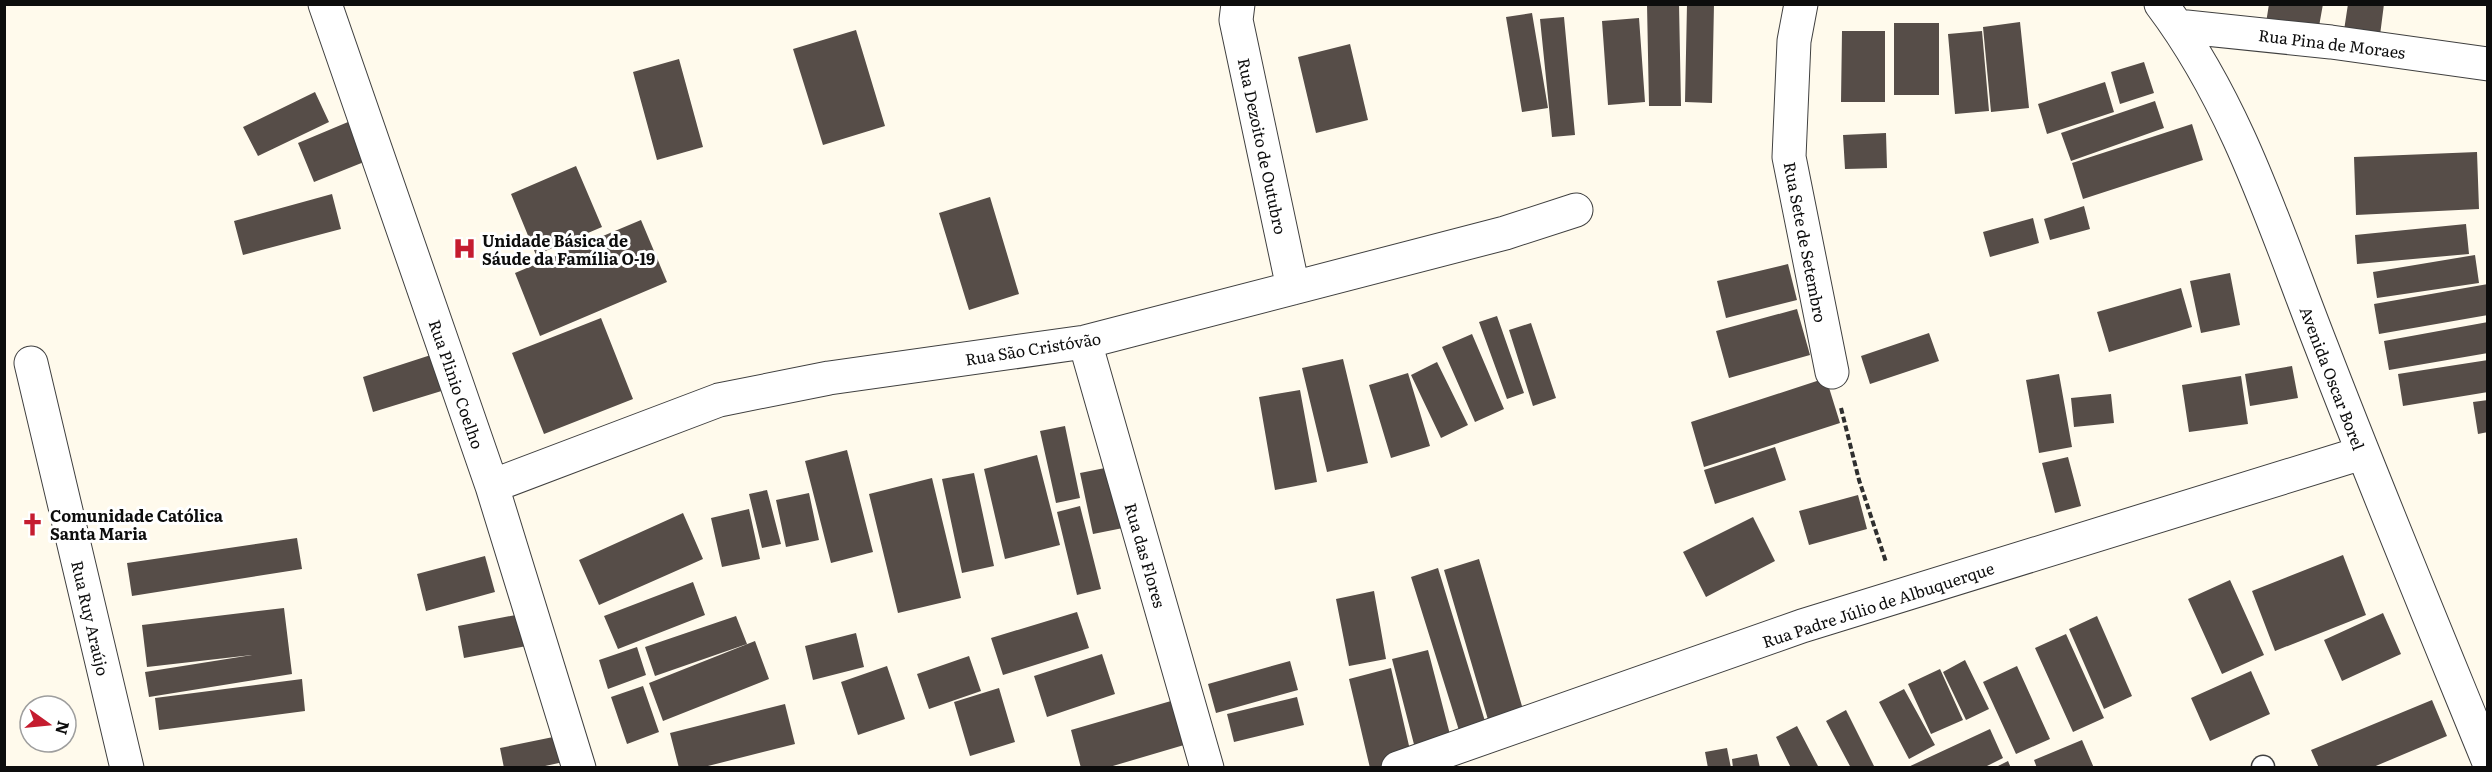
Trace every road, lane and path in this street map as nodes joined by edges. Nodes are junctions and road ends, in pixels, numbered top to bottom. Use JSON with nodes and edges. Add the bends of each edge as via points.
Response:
{"nodes":[{"id":1,"x":325,"y":4,"type":"edge"},
{"id":2,"x":1238,"y":4,"type":"edge"},
{"id":3,"x":1801,"y":4,"type":"edge"},
{"id":4,"x":2169,"y":15,"type":"edge"},
{"id":5,"x":2487,"y":64,"type":"edge"},
{"id":6,"x":1576,"y":210,"type":"dead end"},
{"id":7,"x":1293,"y":288,"type":"junction"},
{"id":8,"x":1085,"y":342,"type":"junction"},
{"id":9,"x":32,"y":363,"type":"dead end"},
{"id":10,"x":1832,"y":372,"type":"joint"},
{"id":11,"x":2362,"y":453,"type":"junction"},
{"id":12,"x":492,"y":486,"type":"junction"},
{"id":13,"x":1897,"y":597,"type":"junction"},
{"id":14,"x":2487,"y":760,"type":"edge"},
{"id":15,"x":127,"y":768,"type":"edge"},
{"id":16,"x":579,"y":768,"type":"edge"},
{"id":17,"x":1207,"y":768,"type":"edge"},
{"id":18,"x":1398,"y":768,"type":"edge"}],
"edges":[{"from":1,"to":12,"type":"street","name":"Rua Plinio Coelho"},
{"from":2,"to":7,"type":"street","name":"Rua Dezoito de Outubro","via":[[1236,20]]},
{"from":3,"to":10,"type":"street","name":"Rua Sete de Setembro","via":[[1794,41],[1789,157]]},
{"from":4,"to":5,"type":"street","name":"Rua Pina de Moraes"},
{"from":4,"to":11,"type":"street","name":"Avenida Oscar Borel","via":[[2236,130]]},
{"from":6,"to":7,"type":"street","name":"Rua São Cristóvão","via":[[1506,233]]},
{"from":7,"to":8,"type":"street","name":"Rua São Cristóvão"},
{"from":8,"to":12,"type":"street","name":"Rua São Cristóvão","via":[[829,378],[719,400]]},
{"from":8,"to":17,"type":"street","name":"Rua das Flores"},
{"from":9,"to":15,"type":"street","name":"Rua Ruy Araújo"},
{"from":10,"to":13,"type":"path","via":[[1859,480]]},
{"from":11,"to":13,"type":"street","name":"Rua Padre Júlio de Albuquerque"},
{"from":11,"to":14,"type":"street","name":"Avenida Oscar Borel"},
{"from":12,"to":16,"type":"street","name":"Rua Plinio Coelho"},
{"from":13,"to":18,"type":"street","name":"Rua Padre Júlio de Albuquerque","via":[[1802,626]]}]}
